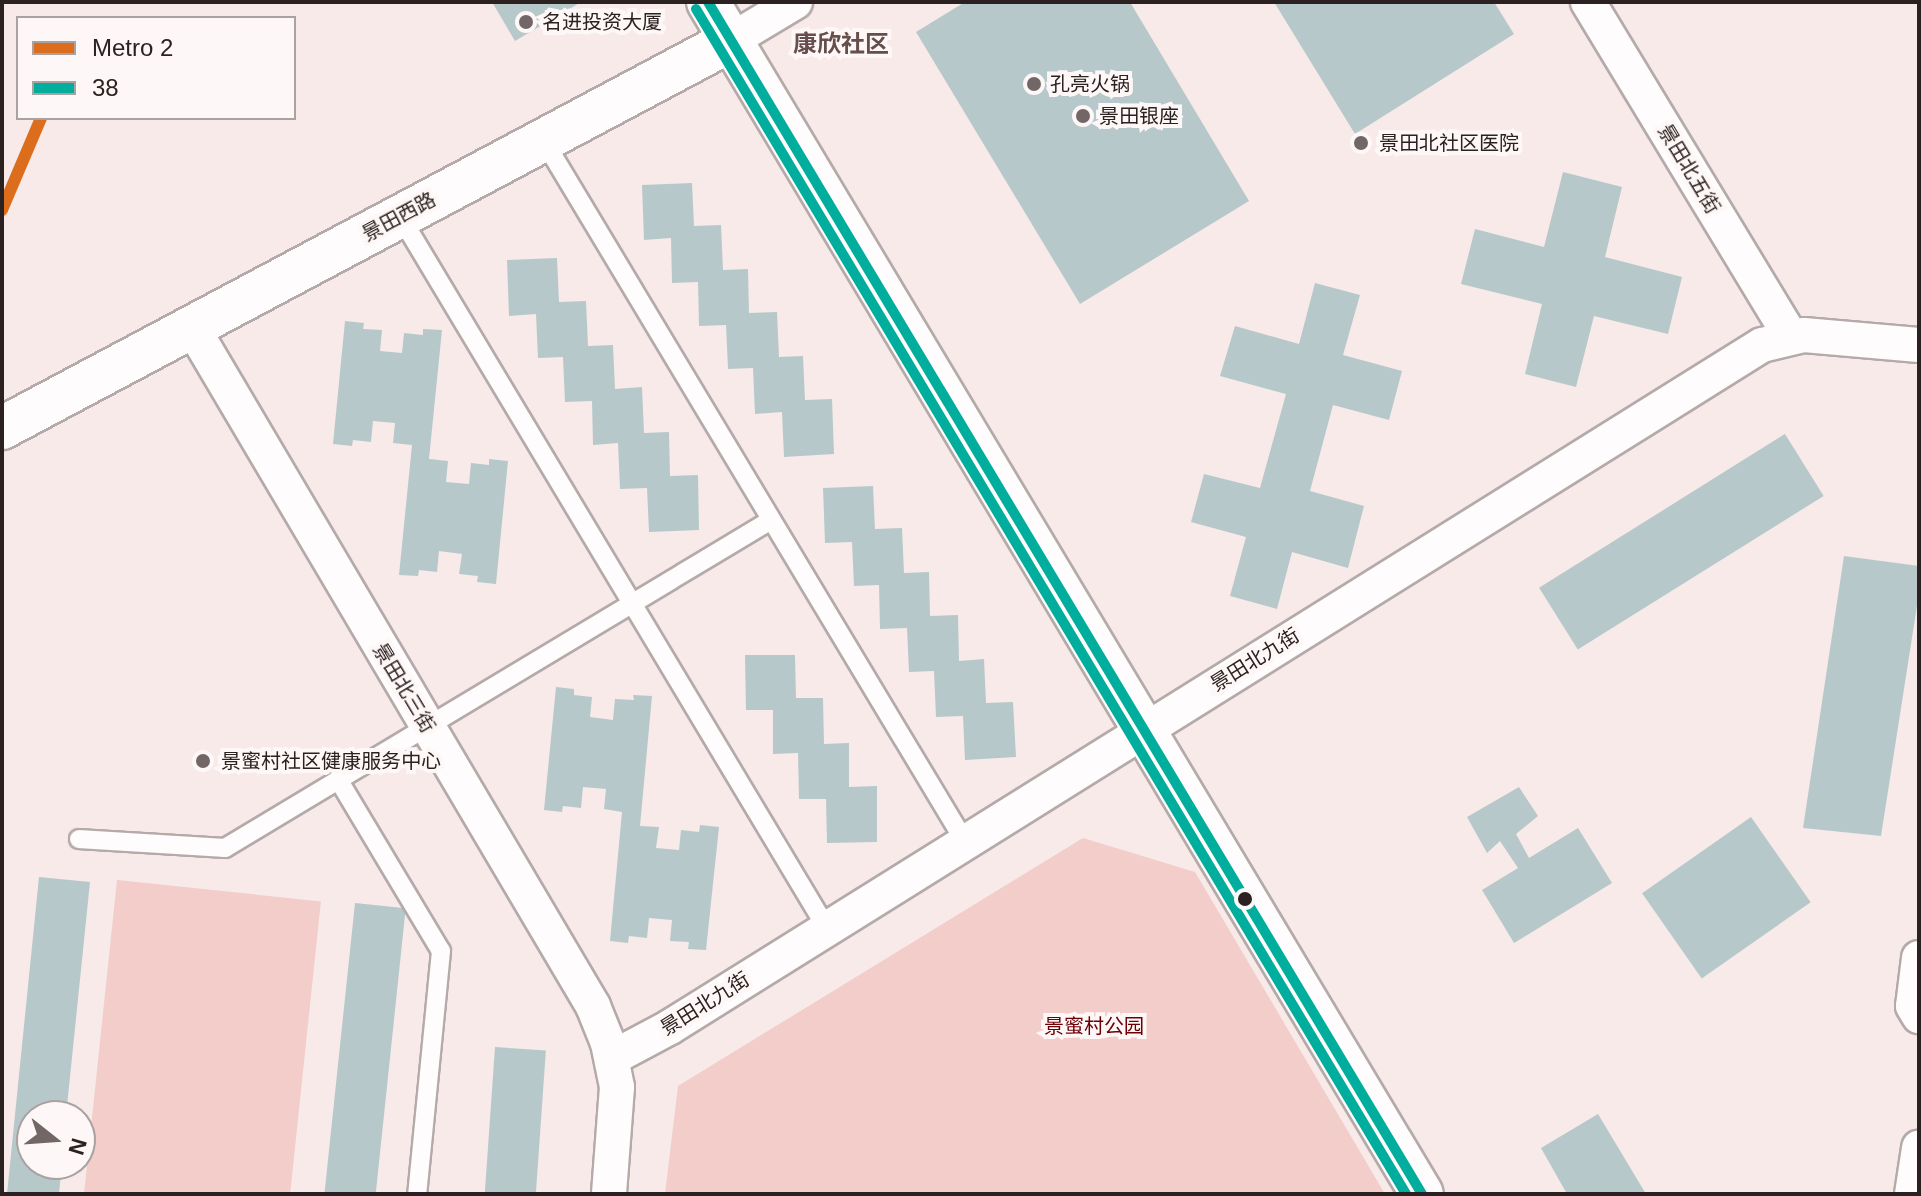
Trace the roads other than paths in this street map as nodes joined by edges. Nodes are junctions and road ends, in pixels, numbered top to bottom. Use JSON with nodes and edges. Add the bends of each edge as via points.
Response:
{"nodes":[{"id":1,"x":708,"y":2,"type":"edge"},
{"id":2,"x":795,"y":2,"type":"edge"},
{"id":3,"x":1588,"y":2,"type":"edge"},
{"id":4,"x":730,"y":41,"type":"junction"},
{"id":5,"x":544,"y":141,"type":"junction"},
{"id":6,"x":400,"y":216,"type":"junction"},
{"id":7,"x":192,"y":327,"type":"junction"},
{"id":8,"x":1790,"y":336,"type":"junction"},
{"id":9,"x":1919,"y":345,"type":"edge"},
{"id":10,"x":2,"y":428,"type":"edge"},
{"id":11,"x":771,"y":520,"type":"junction"},
{"id":12,"x":632,"y":603,"type":"junction"},
{"id":13,"x":427,"y":726,"type":"junction"},
{"id":14,"x":1145,"y":729,"type":"junction"},
{"id":15,"x":338,"y":779,"type":"junction"},
{"id":16,"x":79,"y":839,"type":"dead end"},
{"id":17,"x":965,"y":842,"type":"junction"},
{"id":18,"x":826,"y":927,"type":"junction"},
{"id":19,"x":1919,"y":958,"type":"edge"},
{"id":20,"x":1919,"y":1016,"type":"edge"},
{"id":21,"x":612,"y":1058,"type":"junction"},
{"id":22,"x":1919,"y":1148,"type":"edge"},
{"id":23,"x":417,"y":1194,"type":"edge"},
{"id":24,"x":609,"y":1194,"type":"edge"},
{"id":25,"x":1422,"y":1194,"type":"edge"},
{"id":26,"x":1912,"y":1194,"type":"edge"}],
"edges":[{"from":1,"to":4,"type":"street"},
{"from":2,"to":4,"type":"street","name":"景田西路"},
{"from":3,"to":8,"type":"street","name":"景田北五街"},
{"from":4,"to":5,"type":"street","name":"景田西路"},
{"from":4,"to":14,"type":"street"},
{"from":5,"to":6,"type":"street","name":"景田西路"},
{"from":5,"to":11,"type":"lane"},
{"from":6,"to":7,"type":"street","name":"景田西路"},
{"from":6,"to":12,"type":"lane"},
{"from":7,"to":10,"type":"street","name":"景田西路"},
{"from":7,"to":13,"type":"street","name":"景田北三街"},
{"from":8,"to":9,"type":"street","name":"景田北九街"},
{"from":8,"to":14,"type":"street","name":"景田北九街","via":[[1741,357]]},
{"from":11,"to":12,"type":"lane"},
{"from":11,"to":17,"type":"lane"},
{"from":12,"to":13,"type":"lane"},
{"from":12,"to":18,"type":"lane"},
{"from":13,"to":15,"type":"lane"},
{"from":13,"to":21,"type":"street","name":"景田北三街","via":[[593,1006]]},
{"from":14,"to":17,"type":"street","name":"景田北九街"},
{"from":14,"to":25,"type":"street"},
{"from":15,"to":16,"type":"lane","via":[[225,848]]},
{"from":15,"to":23,"type":"lane","via":[[441,951]]},
{"from":17,"to":18,"type":"street","name":"景田北九街"},
{"from":18,"to":21,"type":"street","name":"景田北九街"},
{"from":19,"to":20,"type":"street","via":[[1913,1006]]},
{"from":21,"to":24,"type":"street","name":"景田北三街","via":[[617,1106]]},
{"from":22,"to":26,"type":"street"}]}
